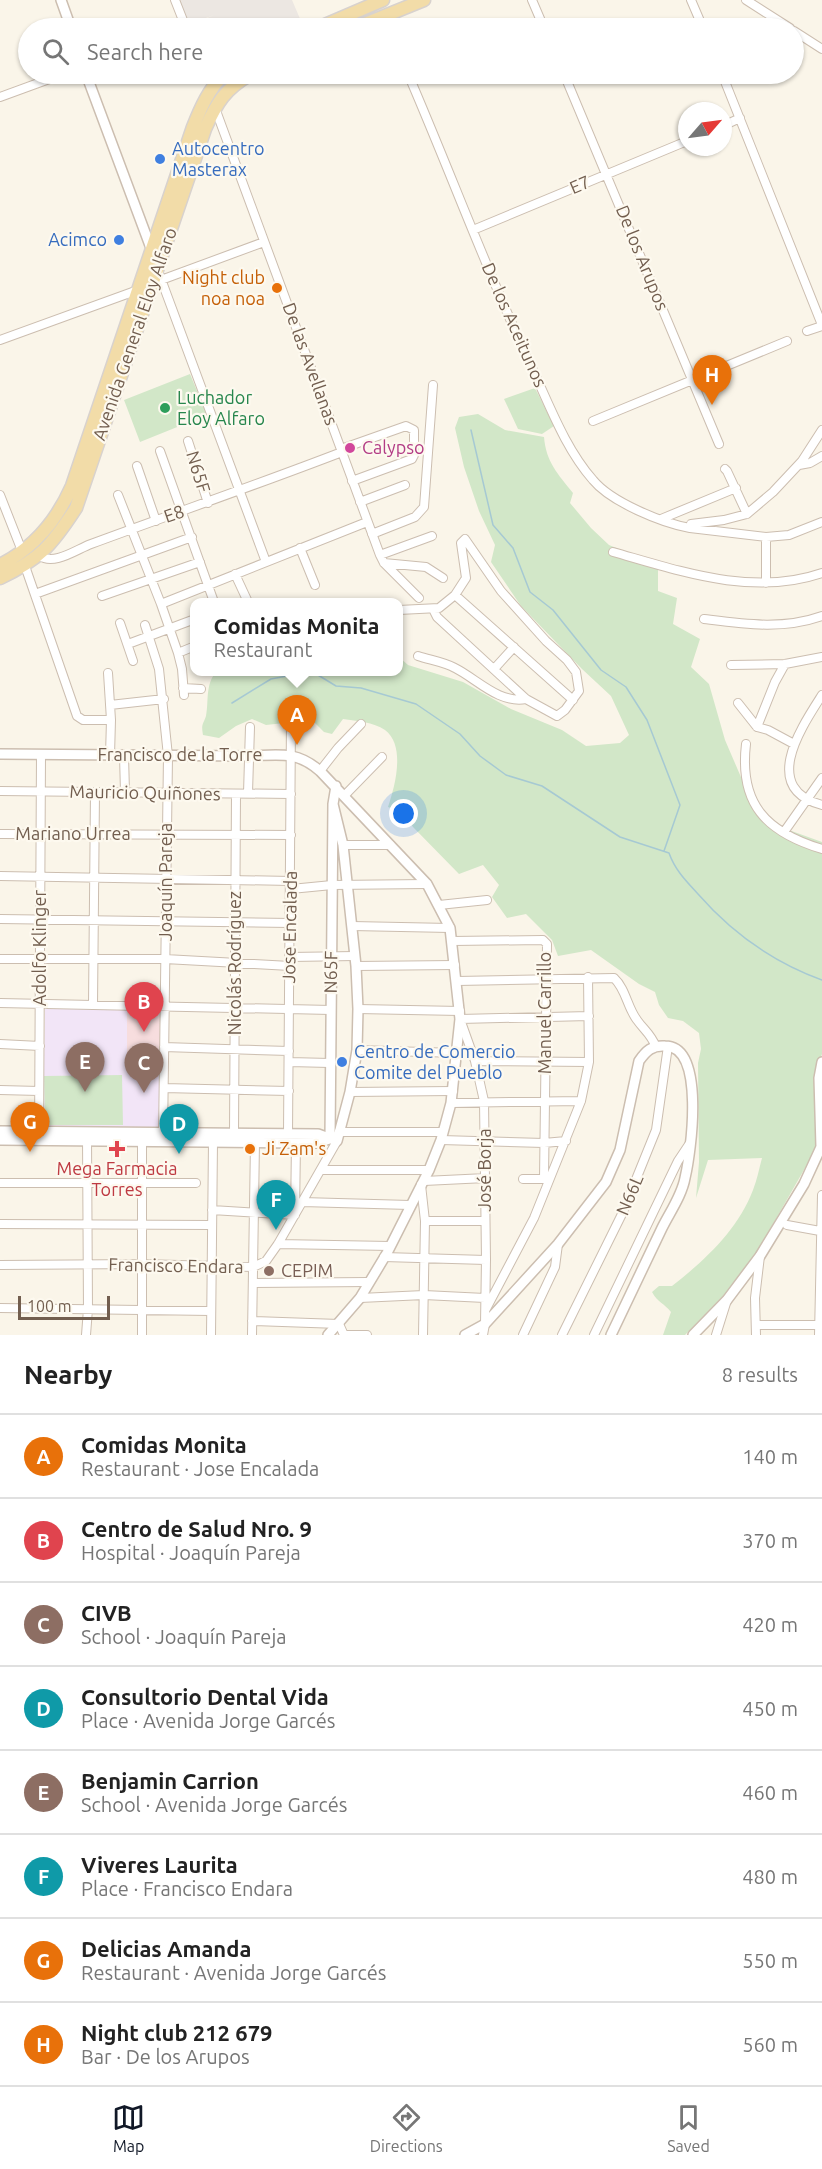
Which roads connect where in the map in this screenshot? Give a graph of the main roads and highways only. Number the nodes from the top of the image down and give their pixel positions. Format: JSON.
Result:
{"nodes":[{"id":1,"x":381,"y":0,"type":"edge"},
{"id":2,"x":424,"y":0,"type":"edge"},
{"id":3,"x":340,"y":18,"type":"edge"},
{"id":4,"x":378,"y":18,"type":"edge"},
{"id":5,"x":215,"y":84,"type":"edge"},
{"id":6,"x":236,"y":84,"type":"edge"},
{"id":7,"x":0,"y":565,"type":"edge"},
{"id":8,"x":0,"y":578,"type":"edge"}],
"edges":[{"from":1,"to":3,"type":"main road"},
{"from":2,"to":4,"type":"main road"},
{"from":5,"to":7,"type":"main road","name":"Avenida General Eloy Alfaro"},
{"from":6,"to":8,"type":"main road","name":"Avenida General Eloy Alfaro"}]}
